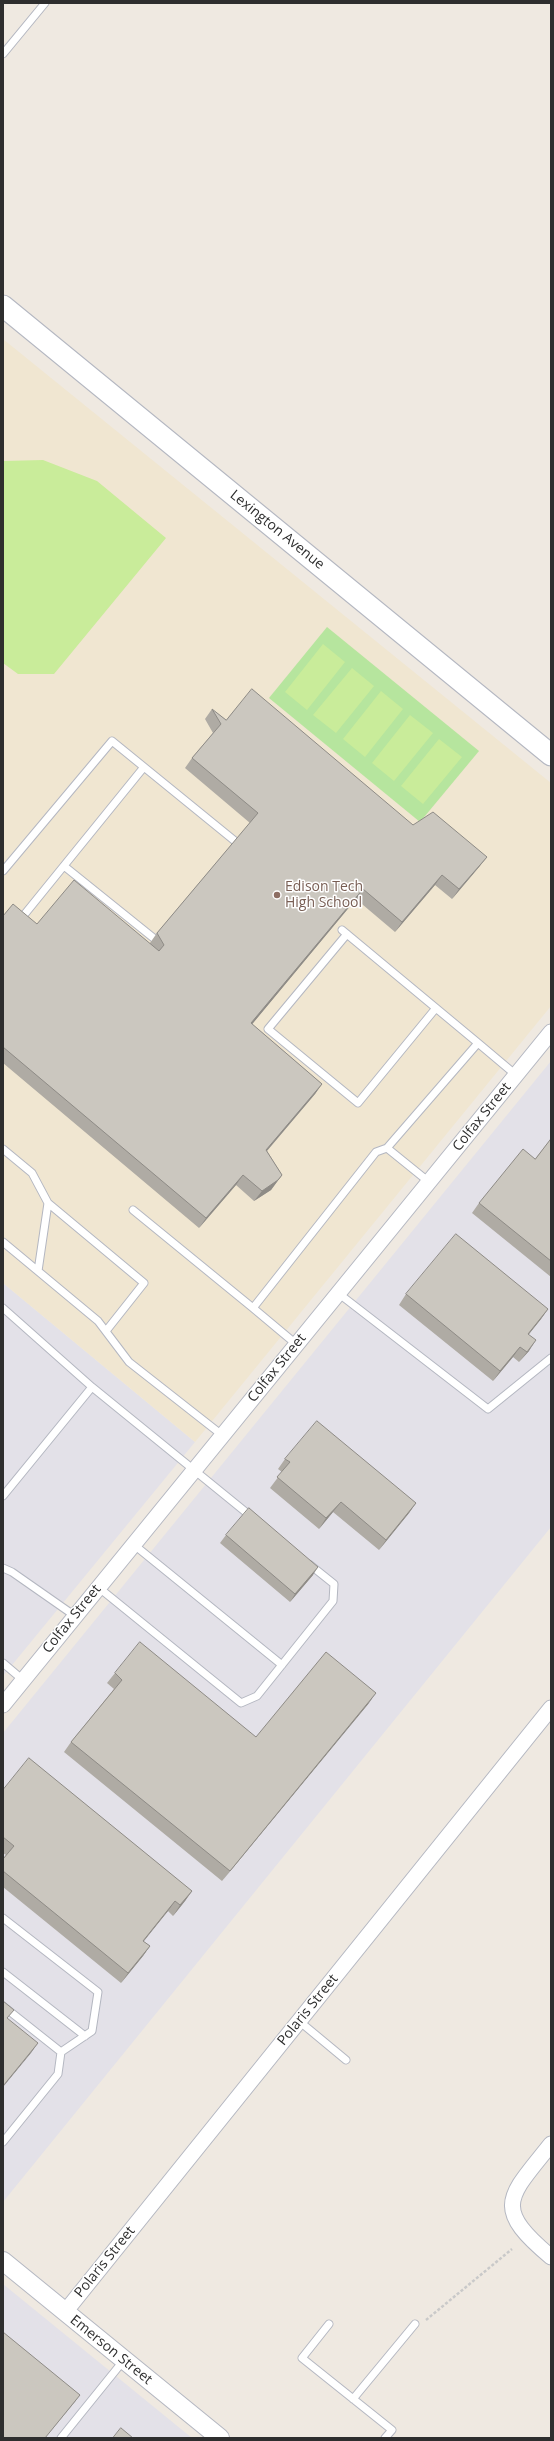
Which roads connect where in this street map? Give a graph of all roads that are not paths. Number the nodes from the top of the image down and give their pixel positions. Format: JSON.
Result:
{"nodes":[{"id":1,"x":45,"y":3,"type":"edge"},
{"id":2,"x":3,"y":54,"type":"edge"},
{"id":3,"x":3,"y":306,"type":"edge"},
{"id":4,"x":551,"y":754,"type":"edge"},
{"id":5,"x":144,"y":767,"type":"junction"},
{"id":6,"x":243,"y":848,"type":"edge"},
{"id":7,"x":64,"y":866,"type":"junction"},
{"id":8,"x":3,"y":871,"type":"edge"},
{"id":9,"x":24,"y":915,"type":"edge"},
{"id":10,"x":166,"y":929,"type":"edge"},
{"id":11,"x":436,"y":1008,"type":"junction"},
{"id":12,"x":551,"y":1033,"type":"edge"},
{"id":13,"x":478,"y":1043,"type":"junction"},
{"id":14,"x":516,"y":1075,"type":"junction"},
{"id":15,"x":386,"y":1148,"type":"junction"},
{"id":16,"x":3,"y":1149,"type":"edge"},
{"id":17,"x":429,"y":1182,"type":"junction"},
{"id":18,"x":48,"y":1203,"type":"junction"},
{"id":19,"x":133,"y":1210,"type":"dead end"},
{"id":20,"x":3,"y":1242,"type":"edge"},
{"id":21,"x":38,"y":1271,"type":"junction"},
{"id":22,"x":338,"y":1293,"type":"junction"},
{"id":23,"x":3,"y":1308,"type":"edge"},
{"id":24,"x":252,"y":1308,"type":"junction"},
{"id":25,"x":106,"y":1331,"type":"junction"},
{"id":26,"x":296,"y":1344,"type":"junction"},
{"id":27,"x":551,"y":1358,"type":"edge"},
{"id":28,"x":92,"y":1387,"type":"junction"},
{"id":29,"x":222,"y":1435,"type":"junction"},
{"id":30,"x":194,"y":1470,"type":"junction"},
{"id":31,"x":3,"y":1496,"type":"edge"},
{"id":32,"x":261,"y":1524,"type":"edge"},
{"id":33,"x":133,"y":1544,"type":"junction"},
{"id":34,"x":303,"y":1559,"type":"edge"},
{"id":35,"x":3,"y":1568,"type":"edge"},
{"id":36,"x":98,"y":1587,"type":"junction"},
{"id":37,"x":75,"y":1616,"type":"junction"},
{"id":38,"x":3,"y":1663,"type":"edge"},
{"id":39,"x":282,"y":1665,"type":"junction"},
{"id":40,"x":23,"y":1680,"type":"junction"},
{"id":41,"x":3,"y":1705,"type":"edge"},
{"id":42,"x":551,"y":1708,"type":"edge"},
{"id":43,"x":3,"y":1918,"type":"edge"},
{"id":44,"x":3,"y":1972,"type":"edge"},
{"id":45,"x":3,"y":2006,"type":"edge"},
{"id":46,"x":298,"y":2021,"type":"junction"},
{"id":47,"x":85,"y":2036,"type":"junction"},
{"id":48,"x":61,"y":2052,"type":"junction"},
{"id":49,"x":346,"y":2060,"type":"dead end"},
{"id":50,"x":3,"y":2142,"type":"edge"},
{"id":51,"x":551,"y":2144,"type":"edge"},
{"id":52,"x":551,"y":2257,"type":"edge"},
{"id":53,"x":5,"y":2266,"type":"edge"},
{"id":54,"x":65,"y":2312,"type":"junction"},
{"id":55,"x":329,"y":2324,"type":"dead end"},
{"id":56,"x":415,"y":2324,"type":"road end"},
{"id":57,"x":124,"y":2360,"type":"junction"},
{"id":58,"x":353,"y":2399,"type":"junction"},
{"id":59,"x":61,"y":2438,"type":"edge"},
{"id":60,"x":220,"y":2438,"type":"edge"},
{"id":61,"x":385,"y":2438,"type":"edge"}],
"edges":[{"from":1,"to":2,"type":"lane"},
{"from":3,"to":4,"type":"main road","name":"Lexington Avenue"},
{"from":5,"to":6,"type":"lane"},
{"from":5,"to":7,"type":"lane"},
{"from":5,"to":8,"type":"lane"},
{"from":7,"to":9,"type":"lane"},
{"from":7,"to":10,"type":"lane"},
{"from":11,"to":11,"type":"lane"},
{"from":11,"to":13,"type":"lane"},
{"from":12,"to":14,"type":"street","name":"Colfax Street"},
{"from":13,"to":14,"type":"lane"},
{"from":13,"to":15,"type":"lane"},
{"from":14,"to":17,"type":"street","name":"Colfax Street"},
{"from":15,"to":17,"type":"lane"},
{"from":15,"to":24,"type":"lane"},
{"from":16,"to":18,"type":"lane"},
{"from":17,"to":22,"type":"street","name":"Colfax Street"},
{"from":18,"to":21,"type":"lane"},
{"from":18,"to":25,"type":"lane"},
{"from":19,"to":24,"type":"lane"},
{"from":20,"to":21,"type":"lane"},
{"from":21,"to":25,"type":"lane"},
{"from":22,"to":26,"type":"street","name":"Colfax Street"},
{"from":22,"to":27,"type":"lane"},
{"from":23,"to":28,"type":"lane"},
{"from":24,"to":26,"type":"lane"},
{"from":25,"to":29,"type":"lane"},
{"from":26,"to":29,"type":"street","name":"Colfax Street"},
{"from":28,"to":30,"type":"lane"},
{"from":28,"to":31,"type":"lane"},
{"from":29,"to":30,"type":"street","name":"Colfax Street"},
{"from":30,"to":32,"type":"lane"},
{"from":30,"to":33,"type":"street","name":"Colfax Street"},
{"from":33,"to":36,"type":"street","name":"Colfax Street"},
{"from":33,"to":39,"type":"lane"},
{"from":34,"to":39,"type":"lane"},
{"from":35,"to":37,"type":"lane"},
{"from":36,"to":37,"type":"street","name":"Colfax Street"},
{"from":36,"to":39,"type":"lane"},
{"from":37,"to":40,"type":"street","name":"Colfax Street"},
{"from":38,"to":40,"type":"lane"},
{"from":40,"to":41,"type":"street","name":"Colfax Street"},
{"from":42,"to":46,"type":"street","name":"Polaris Street"},
{"from":43,"to":47,"type":"lane"},
{"from":44,"to":47,"type":"lane"},
{"from":45,"to":48,"type":"lane"},
{"from":46,"to":49,"type":"lane"},
{"from":46,"to":54,"type":"street","name":"Polaris Street"},
{"from":47,"to":48,"type":"lane"},
{"from":48,"to":50,"type":"lane"},
{"from":51,"to":52,"type":"street"},
{"from":53,"to":54,"type":"street","name":"Emerson Street"},
{"from":54,"to":57,"type":"street","name":"Emerson Street"},
{"from":55,"to":58,"type":"lane"},
{"from":56,"to":58,"type":"lane"},
{"from":57,"to":59,"type":"lane"},
{"from":57,"to":60,"type":"street","name":"Emerson Street"},
{"from":58,"to":61,"type":"lane"}]}
